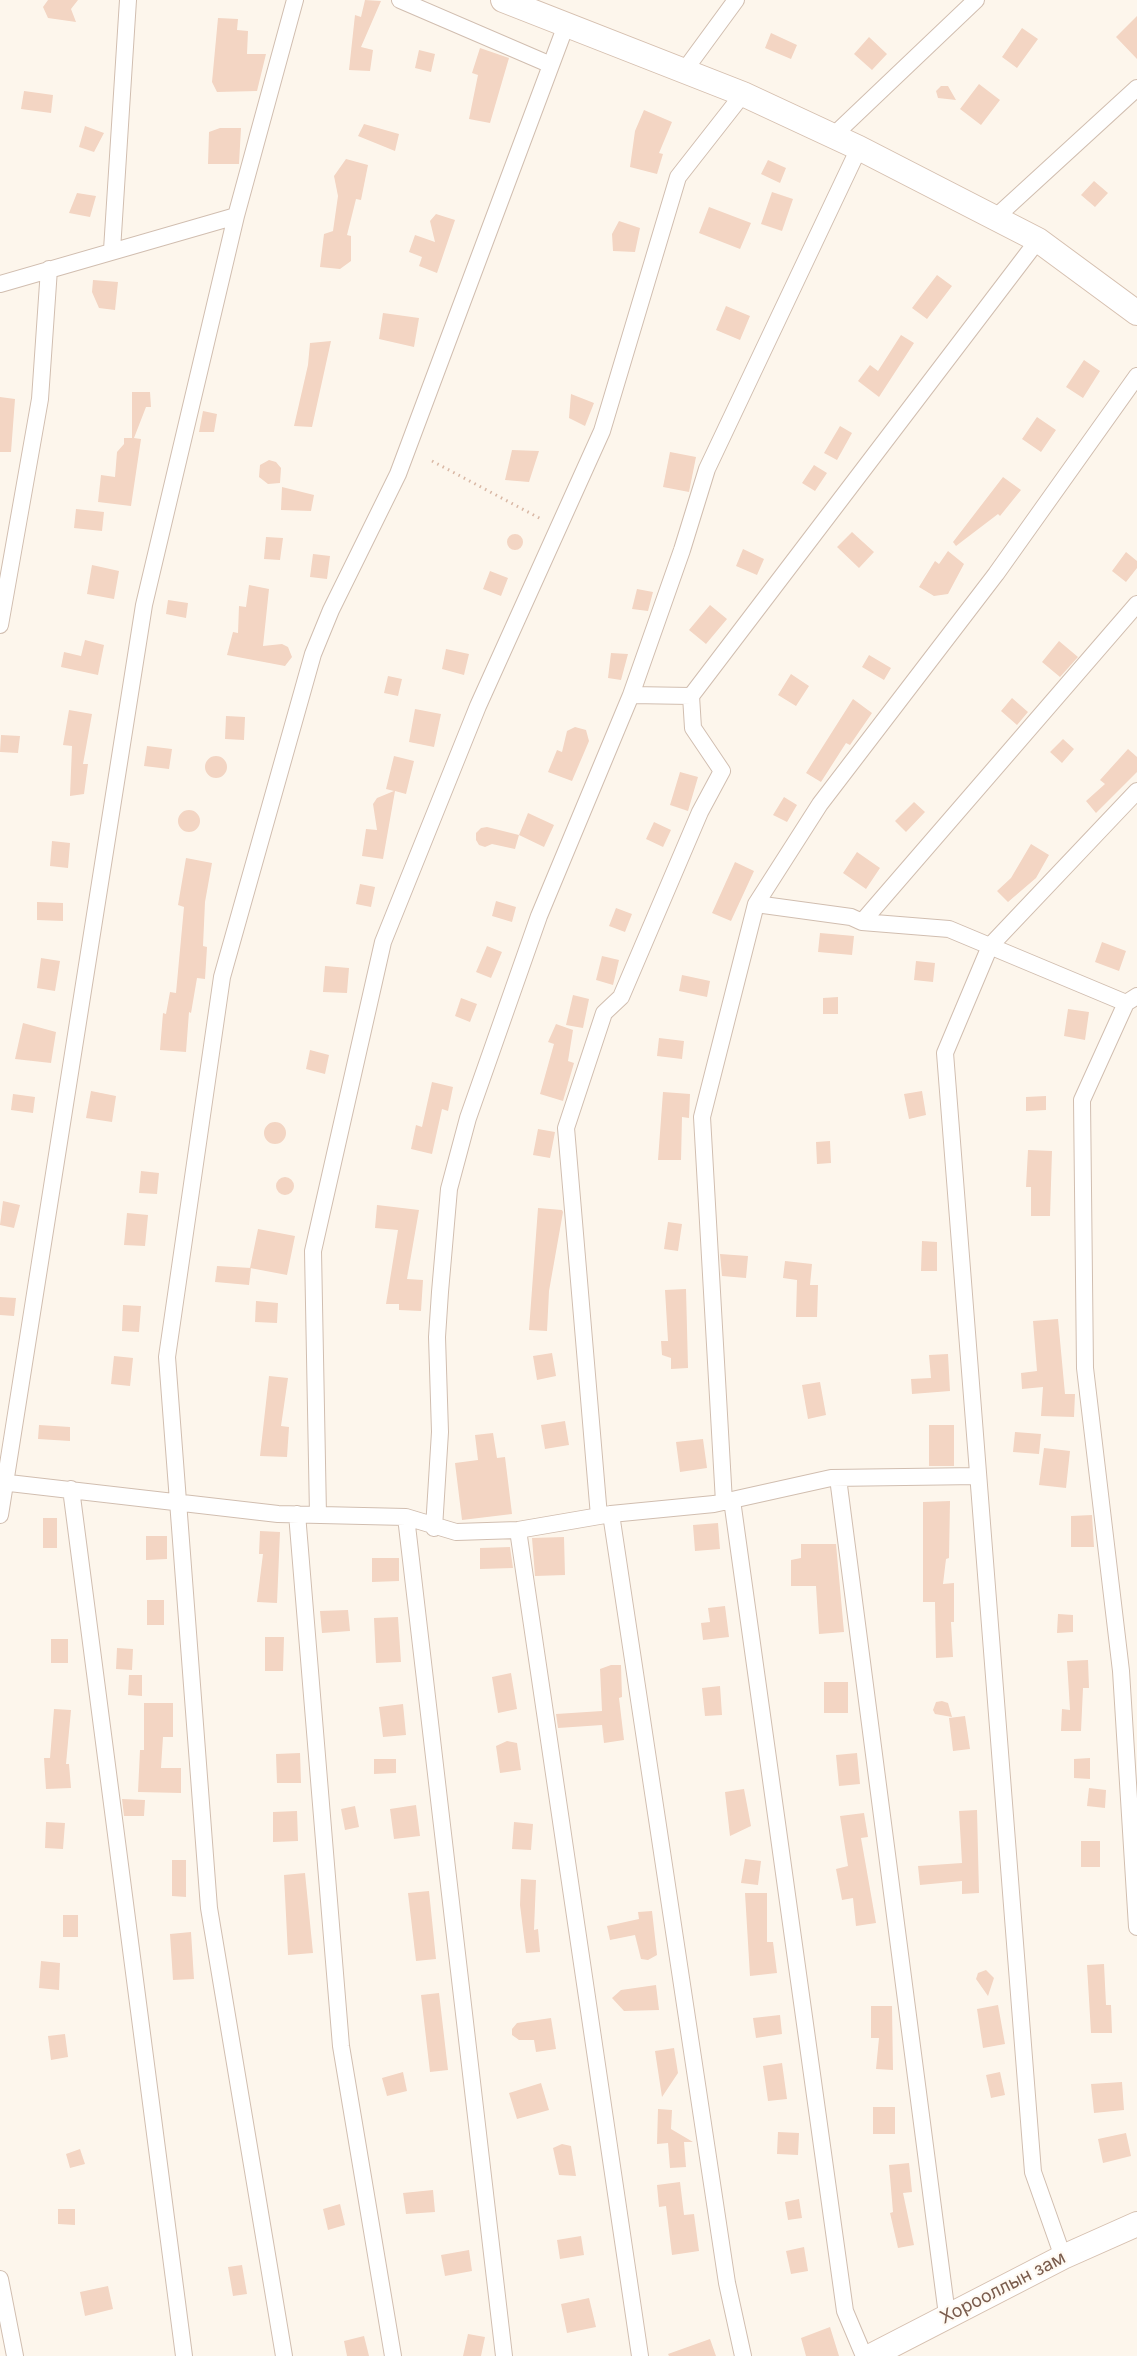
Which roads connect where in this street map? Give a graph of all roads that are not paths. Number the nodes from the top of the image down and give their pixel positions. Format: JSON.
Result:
{"nodes":[{"id":1,"x":128,"y":0,"type":"edge"},
{"id":2,"x":295,"y":0,"type":"edge"},
{"id":3,"x":400,"y":0,"type":"edge"},
{"id":4,"x":503,"y":0,"type":"edge"},
{"id":5,"x":735,"y":0,"type":"edge"},
{"id":6,"x":976,"y":0,"type":"edge"},
{"id":7,"x":541,"y":6,"type":"edge"},
{"id":8,"x":566,"y":26,"type":"junction"},
{"id":9,"x":551,"y":65,"type":"junction"},
{"id":10,"x":684,"y":71,"type":"junction"},
{"id":11,"x":1137,"y":88,"type":"edge"},
{"id":12,"x":743,"y":94,"type":"junction"},
{"id":13,"x":833,"y":136,"type":"junction"},
{"id":14,"x":859,"y":148,"type":"junction"},
{"id":15,"x":236,"y":216,"type":"junction"},
{"id":16,"x":995,"y":218,"type":"junction"},
{"id":17,"x":1038,"y":240,"type":"junction"},
{"id":18,"x":112,"y":250,"type":"junction"},
{"id":19,"x":49,"y":269,"type":"junction"},
{"id":20,"x":0,"y":284,"type":"edge"},
{"id":21,"x":1137,"y":313,"type":"edge"},
{"id":22,"x":1137,"y":376,"type":"edge"},
{"id":23,"x":1137,"y":604,"type":"edge"},
{"id":24,"x":0,"y":625,"type":"edge"},
{"id":25,"x":631,"y":695,"type":"junction"},
{"id":26,"x":691,"y":696,"type":"junction"},
{"id":27,"x":1137,"y":790,"type":"edge"},
{"id":28,"x":756,"y":904,"type":"junction"},
{"id":29,"x":861,"y":922,"type":"junction"},
{"id":30,"x":990,"y":946,"type":"junction"},
{"id":31,"x":1132,"y":1000,"type":"edge"},
{"id":32,"x":978,"y":1476,"type":"junction"},
{"id":33,"x":838,"y":1478,"type":"junction"},
{"id":34,"x":2,"y":1482,"type":"edge"},
{"id":35,"x":70,"y":1489,"type":"junction"},
{"id":36,"x":728,"y":1501,"type":"junction"},
{"id":37,"x":178,"y":1503,"type":"junction"},
{"id":38,"x":297,"y":1514,"type":"junction"},
{"id":39,"x":0,"y":1515,"type":"edge"},
{"id":40,"x":318,"y":1515,"type":"junction"},
{"id":41,"x":605,"y":1515,"type":"junction"},
{"id":42,"x":406,"y":1517,"type":"junction"},
{"id":43,"x":435,"y":1528,"type":"junction"},
{"id":44,"x":519,"y":1530,"type":"junction"},
{"id":45,"x":1137,"y":1927,"type":"edge"},
{"id":46,"x":1137,"y":2224,"type":"edge"},
{"id":47,"x":1063,"y":2257,"type":"junction"},
{"id":48,"x":0,"y":2279,"type":"edge"},
{"id":49,"x":946,"y":2315,"type":"junction"},
{"id":50,"x":15,"y":2356,"type":"edge"},
{"id":51,"x":184,"y":2356,"type":"edge"},
{"id":52,"x":284,"y":2356,"type":"edge"},
{"id":53,"x":393,"y":2356,"type":"edge"},
{"id":54,"x":504,"y":2356,"type":"edge"},
{"id":55,"x":640,"y":2356,"type":"edge"},
{"id":56,"x":743,"y":2356,"type":"edge"},
{"id":57,"x":864,"y":2356,"type":"edge"},
{"id":58,"x":871,"y":2356,"type":"edge"}],
"edges":[{"from":1,"to":18,"type":"street"},
{"from":2,"to":15,"type":"street"},
{"from":3,"to":9,"type":"street"},
{"from":4,"to":7,"type":"street"},
{"from":5,"to":10,"type":"street"},
{"from":6,"to":13,"type":"street"},
{"from":7,"to":8,"type":"street"},
{"from":8,"to":9,"type":"street"},
{"from":8,"to":10,"type":"street"},
{"from":9,"to":37,"type":"street"},
{"from":10,"to":12,"type":"street"},
{"from":11,"to":16,"type":"street"},
{"from":12,"to":13,"type":"street"},
{"from":12,"to":40,"type":"street"},
{"from":13,"to":14,"type":"street"},
{"from":14,"to":16,"type":"street"},
{"from":14,"to":25,"type":"street"},
{"from":15,"to":18,"type":"street"},
{"from":15,"to":34,"type":"street"},
{"from":16,"to":17,"type":"street"},
{"from":17,"to":21,"type":"street"},
{"from":17,"to":26,"type":"street"},
{"from":18,"to":19,"type":"street"},
{"from":19,"to":20,"type":"street"},
{"from":19,"to":24,"type":"street"},
{"from":22,"to":28,"type":"street"},
{"from":23,"to":29,"type":"street"},
{"from":25,"to":26,"type":"street"},
{"from":25,"to":43,"type":"street"},
{"from":26,"to":41,"type":"street"},
{"from":27,"to":30,"type":"street"},
{"from":28,"to":29,"type":"street"},
{"from":28,"to":36,"type":"street"},
{"from":29,"to":30,"type":"street"},
{"from":30,"to":31,"type":"street"},
{"from":30,"to":32,"type":"street"},
{"from":31,"to":45,"type":"street"},
{"from":32,"to":33,"type":"street"},
{"from":32,"to":47,"type":"street"},
{"from":33,"to":36,"type":"street"},
{"from":33,"to":49,"type":"street"},
{"from":34,"to":35,"type":"street"},
{"from":34,"to":39,"type":"street"},
{"from":35,"to":37,"type":"street"},
{"from":35,"to":51,"type":"street"},
{"from":36,"to":41,"type":"street"},
{"from":36,"to":57,"type":"street"},
{"from":37,"to":38,"type":"street"},
{"from":37,"to":52,"type":"street"},
{"from":38,"to":40,"type":"street"},
{"from":38,"to":53,"type":"street"},
{"from":40,"to":42,"type":"street"},
{"from":41,"to":44,"type":"street"},
{"from":41,"to":56,"type":"street"},
{"from":42,"to":43,"type":"street"},
{"from":42,"to":54,"type":"street"},
{"from":43,"to":44,"type":"street"},
{"from":44,"to":55,"type":"street"},
{"from":46,"to":47,"type":"street","name":"Хорооллын зам"},
{"from":47,"to":49,"type":"street","name":"Хорооллын зам"},
{"from":48,"to":50,"type":"street"},
{"from":49,"to":58,"type":"street","name":"Хорооллын зам"}]}
